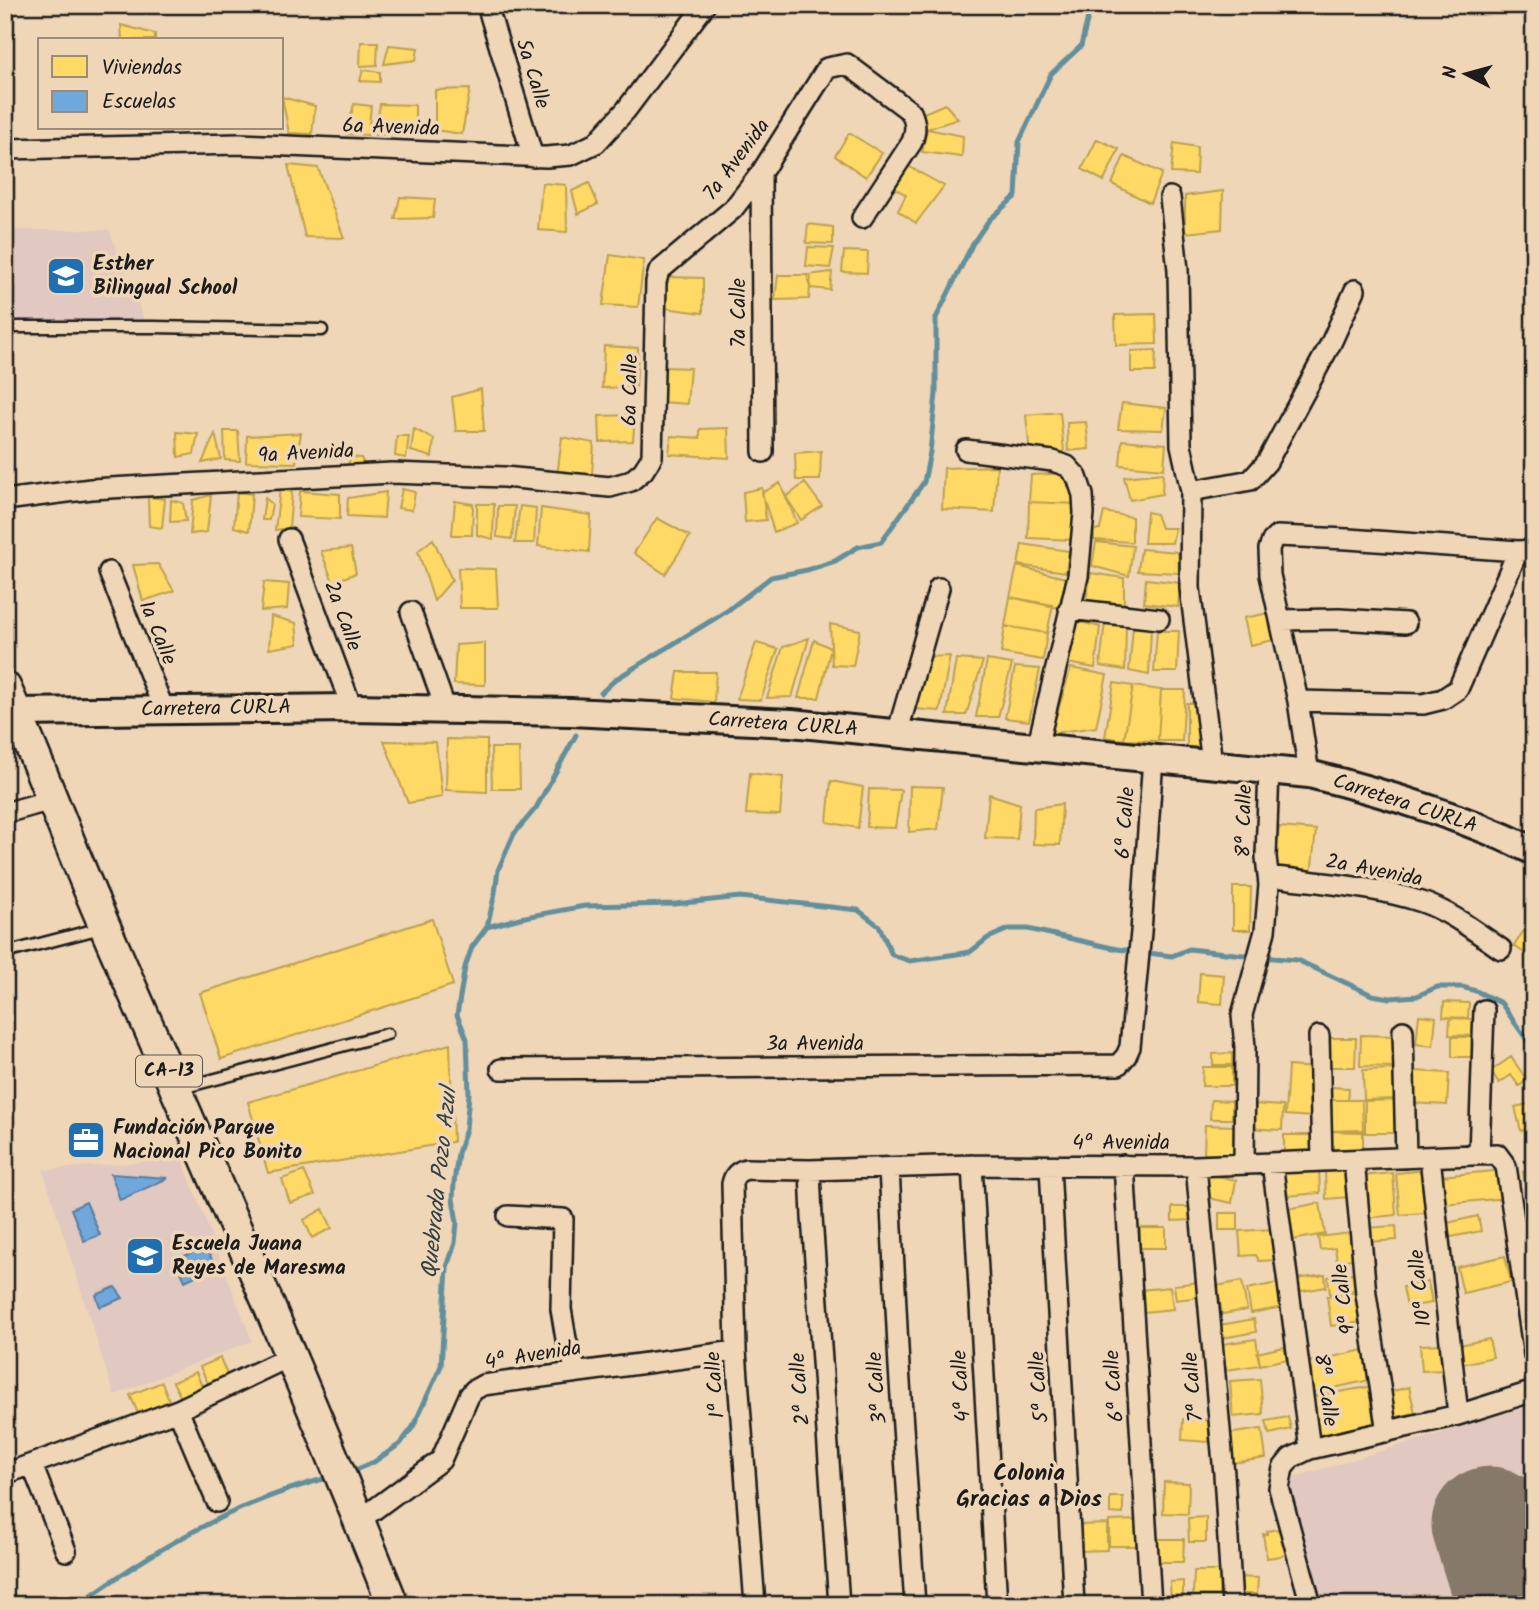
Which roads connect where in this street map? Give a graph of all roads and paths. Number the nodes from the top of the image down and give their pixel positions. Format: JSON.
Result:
{"nodes":[{"id":1,"x":487,"y":5,"type":"edge"},
{"id":2,"x":705,"y":5,"type":"edge"},
{"id":3,"x":5,"y":149,"type":"edge"},
{"id":4,"x":533,"y":157,"type":"junction"},
{"id":5,"x":761,"y":173,"type":"junction"},
{"id":6,"x":1170,"y":197,"type":"dead end"},
{"id":7,"x":862,"y":218,"type":"dead end"},
{"id":8,"x":659,"y":271,"type":"joint"},
{"id":9,"x":1354,"y":290,"type":"dead end"},
{"id":10,"x":5,"y":327,"type":"edge"},
{"id":11,"x":322,"y":330,"type":"dead end"},
{"id":12,"x":966,"y":450,"type":"dead end"},
{"id":13,"x":763,"y":452,"type":"dead end"},
{"id":14,"x":610,"y":487,"type":"joint"},
{"id":15,"x":1191,"y":491,"type":"junction"},
{"id":16,"x":5,"y":500,"type":"edge"},
{"id":17,"x":289,"y":539,"type":"dead end"},
{"id":18,"x":1526,"y":550,"type":"edge"},
{"id":19,"x":109,"y":572,"type":"dead end"},
{"id":20,"x":939,"y":588,"type":"dead end"},
{"id":21,"x":1069,"y":609,"type":"junction"},
{"id":22,"x":411,"y":612,"type":"dead end"},
{"id":23,"x":1160,"y":619,"type":"dead end"},
{"id":24,"x":1281,"y":620,"type":"junction"},
{"id":25,"x":1406,"y":623,"type":"dead end"},
{"id":26,"x":11,"y":700,"type":"edge"},
{"id":27,"x":1298,"y":701,"type":"junction"},
{"id":28,"x":352,"y":708,"type":"junction"},
{"id":29,"x":163,"y":710,"type":"junction"},
{"id":30,"x":446,"y":710,"type":"junction"},
{"id":31,"x":897,"y":734,"type":"junction"},
{"id":32,"x":1037,"y":748,"type":"junction"},
{"id":33,"x":1153,"y":758,"type":"junction"},
{"id":34,"x":1212,"y":763,"type":"junction"},
{"id":35,"x":1269,"y":769,"type":"junction"},
{"id":36,"x":1309,"y":774,"type":"junction"},
{"id":37,"x":51,"y":800,"type":"junction"},
{"id":38,"x":5,"y":813,"type":"edge"},
{"id":39,"x":1533,"y":849,"type":"edge"},
{"id":40,"x":1268,"y":876,"type":"junction"},
{"id":41,"x":105,"y":927,"type":"junction"},
{"id":42,"x":1501,"y":949,"type":"dead end"},
{"id":43,"x":5,"y":953,"type":"edge"},
{"id":44,"x":1484,"y":1010,"type":"dead end"},
{"id":45,"x":1403,"y":1031,"type":"dead end"},
{"id":46,"x":387,"y":1034,"type":"dead end"},
{"id":47,"x":1319,"y":1036,"type":"dead end"},
{"id":48,"x":1126,"y":1056,"type":"joint"},
{"id":49,"x":500,"y":1069,"type":"dead end"},
{"id":50,"x":177,"y":1089,"type":"junction"},
{"id":51,"x":1488,"y":1154,"type":"junction"},
{"id":52,"x":1430,"y":1157,"type":"junction"},
{"id":53,"x":1406,"y":1158,"type":"junction"},
{"id":54,"x":1354,"y":1160,"type":"junction"},
{"id":55,"x":1322,"y":1161,"type":"junction"},
{"id":56,"x":1272,"y":1163,"type":"junction"},
{"id":57,"x":1244,"y":1164,"type":"junction"},
{"id":58,"x":972,"y":1165,"type":"junction"},
{"id":59,"x":1124,"y":1165,"type":"junction"},
{"id":60,"x":1196,"y":1166,"type":"junction"},
{"id":61,"x":1050,"y":1167,"type":"junction"},
{"id":62,"x":889,"y":1168,"type":"junction"},
{"id":63,"x":746,"y":1169,"type":"joint"},
{"id":64,"x":810,"y":1170,"type":"junction"},
{"id":65,"x":508,"y":1216,"type":"dead end"},
{"id":66,"x":736,"y":1350,"type":"junction"},
{"id":67,"x":1534,"y":1355,"type":"edge"},
{"id":68,"x":291,"y":1356,"type":"junction"},
{"id":69,"x":576,"y":1371,"type":"junction"},
{"id":70,"x":1534,"y":1391,"type":"edge"},
{"id":71,"x":178,"y":1410,"type":"junction"},
{"id":72,"x":1458,"y":1415,"type":"junction"},
{"id":73,"x":1387,"y":1432,"type":"junction"},
{"id":74,"x":1310,"y":1449,"type":"junction"},
{"id":75,"x":32,"y":1465,"type":"junction"},
{"id":76,"x":5,"y":1474,"type":"edge"},
{"id":77,"x":217,"y":1502,"type":"dead end"},
{"id":78,"x":360,"y":1520,"type":"junction"},
{"id":79,"x":66,"y":1551,"type":"dead end"},
{"id":80,"x":393,"y":1605,"type":"edge"},
{"id":81,"x":755,"y":1605,"type":"edge"},
{"id":82,"x":839,"y":1605,"type":"edge"},
{"id":83,"x":915,"y":1605,"type":"edge"},
{"id":84,"x":998,"y":1605,"type":"edge"},
{"id":85,"x":1074,"y":1605,"type":"edge"},
{"id":86,"x":1151,"y":1605,"type":"edge"},
{"id":87,"x":1232,"y":1605,"type":"edge"},
{"id":88,"x":1311,"y":1605,"type":"edge"}],
"edges":[{"from":1,"to":4,"type":"street","name":"5a Calle"},
{"from":2,"to":4,"type":"street","name":"6a Avenida"},
{"from":3,"to":4,"type":"street","name":"6a Avenida"},
{"from":5,"to":7,"type":"street","name":"7a Avenida"},
{"from":5,"to":8,"type":"street","name":"7a Avenida"},
{"from":5,"to":13,"type":"street","name":"7a Calle"},
{"from":6,"to":15,"type":"street"},
{"from":8,"to":14,"type":"street","name":"6a Calle"},
{"from":9,"to":15,"type":"street"},
{"from":10,"to":11,"type":"lane"},
{"from":12,"to":21,"type":"street"},
{"from":14,"to":16,"type":"street","name":"9a Avenida"},
{"from":15,"to":34,"type":"street"},
{"from":17,"to":28,"type":"street","name":"2a Calle"},
{"from":18,"to":24,"type":"street"},
{"from":18,"to":27,"type":"street"},
{"from":19,"to":29,"type":"street","name":"1a Calle"},
{"from":20,"to":31,"type":"street"},
{"from":21,"to":23,"type":"street"},
{"from":21,"to":32,"type":"street"},
{"from":22,"to":30,"type":"street"},
{"from":24,"to":25,"type":"street"},
{"from":24,"to":27,"type":"street"},
{"from":26,"to":29,"type":"main road","name":"Carretera CURLA"},
{"from":26,"to":37,"type":"main road","number":"CA-13"},
{"from":27,"to":36,"type":"street"},
{"from":28,"to":29,"type":"main road","name":"Carretera CURLA"},
{"from":28,"to":30,"type":"main road","name":"Carretera CURLA"},
{"from":30,"to":31,"type":"main road","name":"Carretera CURLA"},
{"from":31,"to":32,"type":"main road","name":"Carretera CURLA"},
{"from":32,"to":33,"type":"main road","name":"Carretera CURLA"},
{"from":33,"to":34,"type":"main road","name":"Carretera CURLA"},
{"from":33,"to":48,"type":"street","name":"6ª Calle"},
{"from":34,"to":35,"type":"main road","name":"Carretera CURLA"},
{"from":35,"to":36,"type":"main road","name":"Carretera CURLA"},
{"from":35,"to":40,"type":"street","name":"8ª Calle"},
{"from":36,"to":39,"type":"main road","name":"Carretera CURLA"},
{"from":37,"to":38,"type":"street"},
{"from":37,"to":41,"type":"main road","number":"CA-13"},
{"from":40,"to":42,"type":"street","name":"2a Avenida"},
{"from":40,"to":57,"type":"street","name":"8ª Calle"},
{"from":41,"to":43,"type":"lane"},
{"from":41,"to":50,"type":"main road","number":"CA-13"},
{"from":44,"to":51,"type":"street"},
{"from":45,"to":53,"type":"street"},
{"from":46,"to":50,"type":"lane"},
{"from":47,"to":55,"type":"street"},
{"from":48,"to":49,"type":"street","name":"3a Avenida"},
{"from":50,"to":68,"type":"main road","number":"CA-13"},
{"from":51,"to":52,"type":"street","name":"4ª Avenida"},
{"from":51,"to":67,"type":"street"},
{"from":52,"to":53,"type":"street","name":"4ª Avenida"},
{"from":52,"to":72,"type":"street","name":"10ª Calle"},
{"from":53,"to":54,"type":"street","name":"4ª Avenida"},
{"from":54,"to":55,"type":"street","name":"4ª Avenida"},
{"from":54,"to":73,"type":"street","name":"9ª Calle"},
{"from":55,"to":56,"type":"street","name":"4ª Avenida"},
{"from":56,"to":57,"type":"street","name":"4ª Avenida"},
{"from":56,"to":74,"type":"street","name":"8ª Calle"},
{"from":57,"to":60,"type":"street","name":"4ª Avenida"},
{"from":58,"to":61,"type":"street","name":"4ª Avenida"},
{"from":58,"to":62,"type":"street","name":"4ª Avenida"},
{"from":58,"to":84,"type":"street","name":"4ª Calle"},
{"from":59,"to":60,"type":"street","name":"4ª Avenida"},
{"from":59,"to":61,"type":"street","name":"4ª Avenida"},
{"from":59,"to":86,"type":"street","name":"6ª Calle"},
{"from":60,"to":87,"type":"street","name":"7ª Calle"},
{"from":61,"to":85,"type":"street","name":"5ª Calle"},
{"from":62,"to":64,"type":"street","name":"4ª Avenida"},
{"from":62,"to":83,"type":"street","name":"3ª Calle"},
{"from":63,"to":64,"type":"street","name":"4ª Avenida"},
{"from":63,"to":66,"type":"street","name":"1ª Calle"},
{"from":64,"to":82,"type":"street","name":"2ª Calle"},
{"from":65,"to":69,"type":"street"},
{"from":66,"to":69,"type":"street","name":"4ª Avenida"},
{"from":66,"to":81,"type":"street","name":"1ª Calle"},
{"from":68,"to":71,"type":"street"},
{"from":68,"to":78,"type":"main road","number":"CA-13"},
{"from":69,"to":78,"type":"street","name":"4ª Avenida"},
{"from":70,"to":72,"type":"street"},
{"from":71,"to":75,"type":"street"},
{"from":71,"to":77,"type":"street"},
{"from":72,"to":73,"type":"street"},
{"from":73,"to":74,"type":"street"},
{"from":74,"to":88,"type":"street","name":"8ª Calle"},
{"from":75,"to":76,"type":"street"},
{"from":75,"to":79,"type":"street"},
{"from":78,"to":80,"type":"main road","number":"CA-13"}]}
